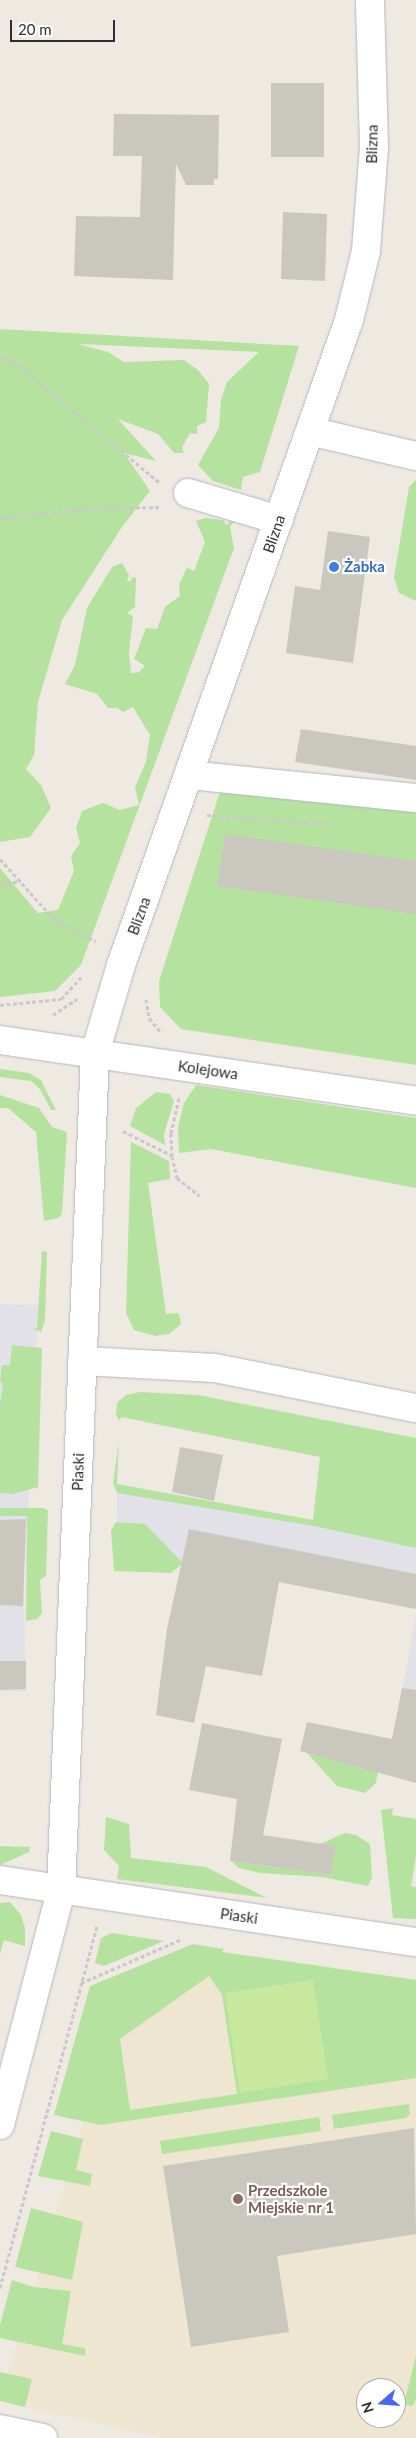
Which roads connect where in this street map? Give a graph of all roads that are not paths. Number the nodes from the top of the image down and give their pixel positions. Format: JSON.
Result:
{"nodes":[{"id":1,"x":370,"y":0,"type":"edge"},
{"id":2,"x":310,"y":431,"type":"junction"},
{"id":3,"x":416,"y":456,"type":"edge"},
{"id":4,"x":188,"y":493,"type":"road end"},
{"id":5,"x":279,"y":520,"type":"junction"},
{"id":6,"x":189,"y":775,"type":"junction"},
{"id":7,"x":416,"y":798,"type":"edge"},
{"id":8,"x":0,"y":1040,"type":"edge"},
{"id":9,"x":95,"y":1054,"type":"junction"},
{"id":10,"x":416,"y":1101,"type":"edge"},
{"id":11,"x":82,"y":1361,"type":"junction"},
{"id":12,"x":416,"y":1408,"type":"edge"},
{"id":13,"x":0,"y":1880,"type":"edge"},
{"id":14,"x":61,"y":1890,"type":"junction"},
{"id":15,"x":416,"y":1942,"type":"edge"},
{"id":16,"x":0,"y":2124,"type":"edge"},
{"id":17,"x":0,"y":2429,"type":"edge"},
{"id":18,"x":43,"y":2438,"type":"edge"}],
"edges":[{"from":1,"to":2,"type":"street","name":"Blizna"},
{"from":2,"to":3,"type":"street"},
{"from":2,"to":5,"type":"street","name":"Blizna"},
{"from":4,"to":5,"type":"street"},
{"from":5,"to":6,"type":"street","name":"Blizna"},
{"from":6,"to":7,"type":"street"},
{"from":6,"to":9,"type":"street","name":"Blizna"},
{"from":8,"to":9,"type":"street","name":"Kolejowa"},
{"from":9,"to":10,"type":"street","name":"Kolejowa"},
{"from":9,"to":11,"type":"street","name":"Piaski"},
{"from":11,"to":12,"type":"street"},
{"from":11,"to":14,"type":"street","name":"Piaski"},
{"from":13,"to":14,"type":"street"},
{"from":14,"to":15,"type":"street","name":"Piaski"},
{"from":14,"to":16,"type":"street","name":"Piaski"},
{"from":17,"to":18,"type":"street"}]}
